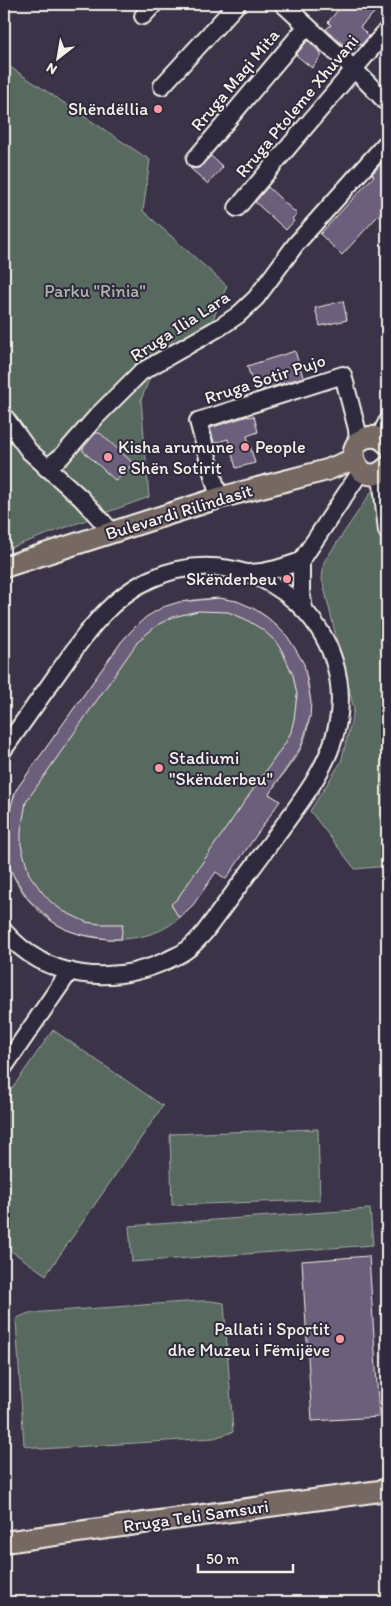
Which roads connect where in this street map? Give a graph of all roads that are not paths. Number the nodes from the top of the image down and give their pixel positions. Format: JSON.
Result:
{"nodes":[{"id":1,"x":237,"y":4,"type":"edge"},
{"id":2,"x":283,"y":4,"type":"edge"},
{"id":3,"x":307,"y":26,"type":"junction"},
{"id":4,"x":387,"y":30,"type":"edge"},
{"id":5,"x":354,"y":69,"type":"junction"},
{"id":6,"x":162,"y":86,"type":"dead end"},
{"id":7,"x":387,"y":103,"type":"edge"},
{"id":8,"x":387,"y":142,"type":"edge"},
{"id":9,"x":195,"y":160,"type":"dead end"},
{"id":10,"x":237,"y":208,"type":"dead end"},
{"id":11,"x":4,"y":416,"type":"edge"},
{"id":12,"x":385,"y":435,"type":"edge"},
{"id":13,"x":367,"y":463,"type":"edge"},
{"id":14,"x":46,"y":468,"type":"junction"},
{"id":15,"x":219,"y":498,"type":"junction"},
{"id":16,"x":387,"y":531,"type":"edge"},
{"id":17,"x":112,"y":532,"type":"junction"},
{"id":18,"x":301,"y":561,"type":"junction"},
{"id":19,"x":4,"y":567,"type":"edge"},
{"id":20,"x":247,"y":573,"type":"junction"},
{"id":21,"x":304,"y":609,"type":"junction"},
{"id":22,"x":4,"y":749,"type":"edge"},
{"id":23,"x":4,"y":931,"type":"edge"},
{"id":24,"x":70,"y":971,"type":"junction"},
{"id":25,"x":4,"y":1066,"type":"edge"},
{"id":26,"x":387,"y":1490,"type":"edge"},
{"id":27,"x":4,"y":1542,"type":"edge"}],
"edges":[{"from":1,"to":6,"type":"street"},
{"from":2,"to":3,"type":"street"},
{"from":3,"to":5,"type":"street"},
{"from":3,"to":9,"type":"street","name":"Rruga Maqi Mita"},
{"from":4,"to":5,"type":"street","name":"Rruga Ptoleme Xhuvani"},
{"from":5,"to":7,"type":"street"},
{"from":5,"to":10,"type":"street","name":"Rruga Ptoleme Xhuvani"},
{"from":8,"to":14,"type":"street","name":"Rruga Ilia Lara"},
{"from":11,"to":14,"type":"street"},
{"from":12,"to":13,"type":"main road","name":"Bulevardi Rilindasit"},
{"from":13,"to":15,"type":"main road","name":"Bulevardi Rilindasit"},
{"from":13,"to":15,"type":"street","name":"Rruga Sotir Pujo"},
{"from":13,"to":16,"type":"street"},
{"from":13,"to":18,"type":"street"},
{"from":14,"to":17,"type":"street"},
{"from":15,"to":17,"type":"main road","name":"Bulevardi Rilindasit"},
{"from":17,"to":19,"type":"main road","name":"Bulevardi Rilindasit"},
{"from":18,"to":20,"type":"street"},
{"from":18,"to":21,"type":"street"},
{"from":20,"to":21,"type":"street"},
{"from":20,"to":22,"type":"street"},
{"from":21,"to":24,"type":"street"},
{"from":23,"to":24,"type":"street"},
{"from":24,"to":25,"type":"street"},
{"from":26,"to":27,"type":"main road","name":"Rruga Teli Samsuri"}]}
